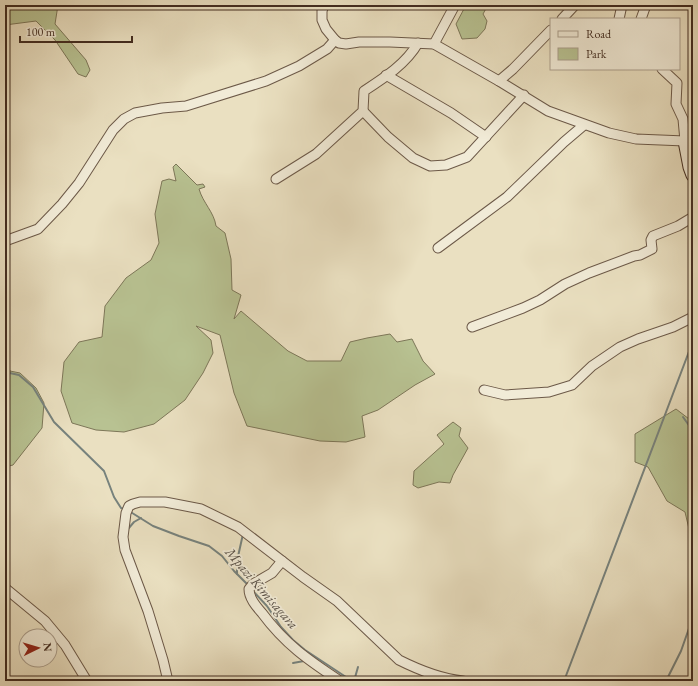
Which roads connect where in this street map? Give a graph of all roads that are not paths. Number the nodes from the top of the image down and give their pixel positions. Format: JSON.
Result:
{"nodes":[{"id":1,"x":324,"y":5,"type":"edge"},
{"id":2,"x":455,"y":5,"type":"edge"},
{"id":3,"x":575,"y":5,"type":"edge"},
{"id":4,"x":622,"y":5,"type":"edge"},
{"id":5,"x":646,"y":5,"type":"edge"},
{"id":6,"x":563,"y":18,"type":"edge"},
{"id":7,"x":619,"y":18,"type":"edge"},
{"id":8,"x":641,"y":18,"type":"edge"},
{"id":9,"x":550,"y":31,"type":"edge"},
{"id":10,"x":335,"y":40,"type":"junction"},
{"id":11,"x":418,"y":43,"type":"junction"},
{"id":12,"x":434,"y":44,"type":"junction"},
{"id":13,"x":663,"y":70,"type":"edge"},
{"id":14,"x":386,"y":75,"type":"junction"},
{"id":15,"x":499,"y":81,"type":"junction"},
{"id":16,"x":524,"y":96,"type":"junction"},
{"id":17,"x":363,"y":111,"type":"junction"},
{"id":18,"x":584,"y":125,"type":"junction"},
{"id":19,"x":486,"y":137,"type":"junction"},
{"id":20,"x":685,"y":141,"type":"junction"},
{"id":21,"x":693,"y":175,"type":"edge"},
{"id":22,"x":276,"y":179,"type":"dead end"},
{"id":23,"x":693,"y":217,"type":"edge"},
{"id":24,"x":5,"y":242,"type":"edge"},
{"id":25,"x":438,"y":248,"type":"dead end"},
{"id":26,"x":693,"y":317,"type":"edge"},
{"id":27,"x":472,"y":327,"type":"dead end"},
{"id":28,"x":484,"y":390,"type":"dead end"},
{"id":29,"x":282,"y":561,"type":"junction"},
{"id":30,"x":5,"y":588,"type":"edge"},
{"id":31,"x":87,"y":681,"type":"edge"},
{"id":32,"x":168,"y":681,"type":"edge"},
{"id":33,"x":340,"y":681,"type":"edge"},
{"id":34,"x":463,"y":681,"type":"edge"}],
"edges":[{"from":1,"to":10,"type":"street"},
{"from":2,"to":12,"type":"street"},
{"from":3,"to":6,"type":"street"},
{"from":4,"to":7,"type":"street"},
{"from":5,"to":8,"type":"street"},
{"from":9,"to":15,"type":"street"},
{"from":10,"to":11,"type":"street"},
{"from":10,"to":24,"type":"street"},
{"from":11,"to":12,"type":"street"},
{"from":11,"to":14,"type":"street"},
{"from":12,"to":15,"type":"street"},
{"from":13,"to":20,"type":"street"},
{"from":14,"to":17,"type":"street"},
{"from":14,"to":19,"type":"street"},
{"from":15,"to":16,"type":"street"},
{"from":16,"to":18,"type":"street"},
{"from":16,"to":19,"type":"street"},
{"from":17,"to":19,"type":"street"},
{"from":17,"to":22,"type":"street"},
{"from":18,"to":20,"type":"street"},
{"from":18,"to":25,"type":"street"},
{"from":20,"to":21,"type":"street"},
{"from":23,"to":27,"type":"street"},
{"from":26,"to":28,"type":"street"},
{"from":29,"to":32,"type":"street"},
{"from":29,"to":33,"type":"street"},
{"from":29,"to":34,"type":"street"},
{"from":30,"to":31,"type":"street"}]}
